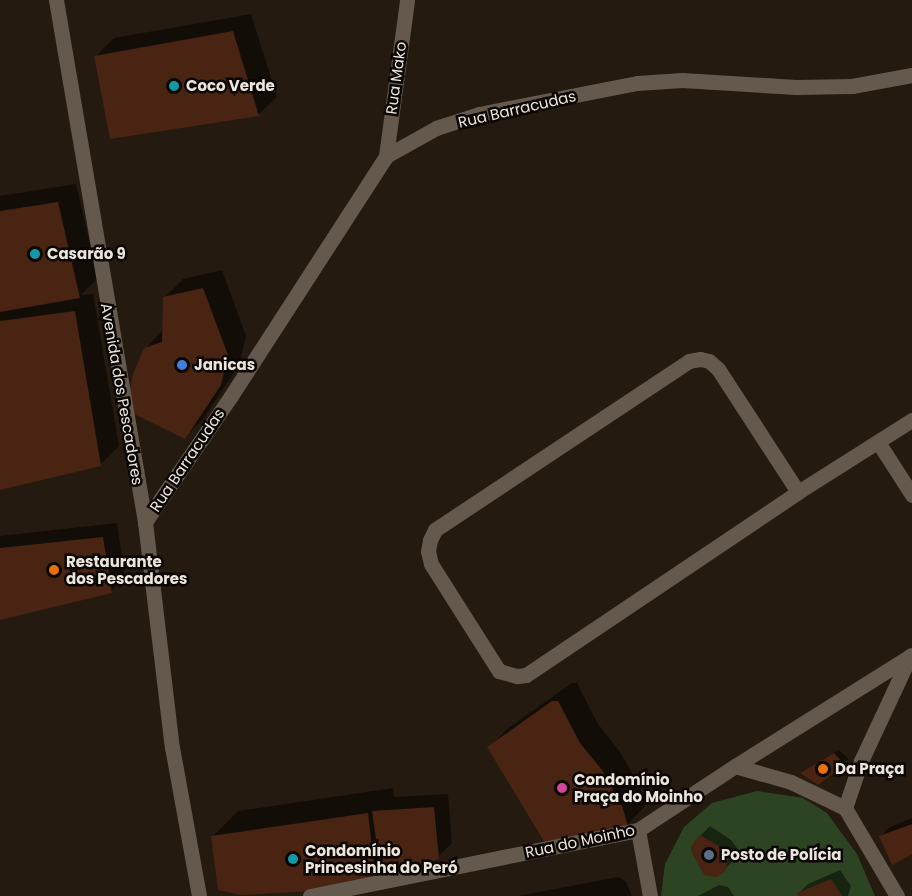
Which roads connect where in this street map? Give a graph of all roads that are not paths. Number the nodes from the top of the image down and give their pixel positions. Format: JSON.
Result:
{"nodes":[{"id":1,"x":56,"y":0,"type":"edge"},
{"id":2,"x":406,"y":0,"type":"edge"},
{"id":3,"x":912,"y":75,"type":"edge"},
{"id":4,"x":386,"y":156,"type":"junction"},
{"id":5,"x":912,"y":420,"type":"edge"},
{"id":6,"x":878,"y":442,"type":"junction"},
{"id":7,"x":798,"y":492,"type":"junction"},
{"id":8,"x":912,"y":495,"type":"edge"},
{"id":9,"x":145,"y":522,"type":"junction"},
{"id":10,"x":911,"y":655,"type":"edge"},
{"id":11,"x":735,"y":765,"type":"junction"},
{"id":12,"x":845,"y":808,"type":"junction"},
{"id":13,"x":638,"y":830,"type":"junction"},
{"id":14,"x":199,"y":896,"type":"edge"},
{"id":15,"x":310,"y":896,"type":"edge"},
{"id":16,"x":650,"y":896,"type":"edge"},
{"id":17,"x":897,"y":896,"type":"edge"}],
"edges":[{"from":1,"to":9,"type":"street","name":"Avenida dos Pescadores"},
{"from":2,"to":4,"type":"street","name":"Rua Mako"},
{"from":3,"to":4,"type":"street","name":"Rua Barracudas"},
{"from":4,"to":9,"type":"street","name":"Rua Barracudas"},
{"from":5,"to":6,"type":"street"},
{"from":6,"to":7,"type":"street"},
{"from":6,"to":8,"type":"street"},
{"from":7,"to":7,"type":"street"},
{"from":9,"to":14,"type":"street","name":"Avenida dos Pescadores"},
{"from":10,"to":11,"type":"street","name":"Rua do Moinho"},
{"from":10,"to":12,"type":"street"},
{"from":11,"to":12,"type":"street"},
{"from":11,"to":13,"type":"street","name":"Rua do Moinho"},
{"from":12,"to":17,"type":"street"},
{"from":13,"to":15,"type":"street","name":"Rua do Moinho"},
{"from":13,"to":16,"type":"street"}]}
